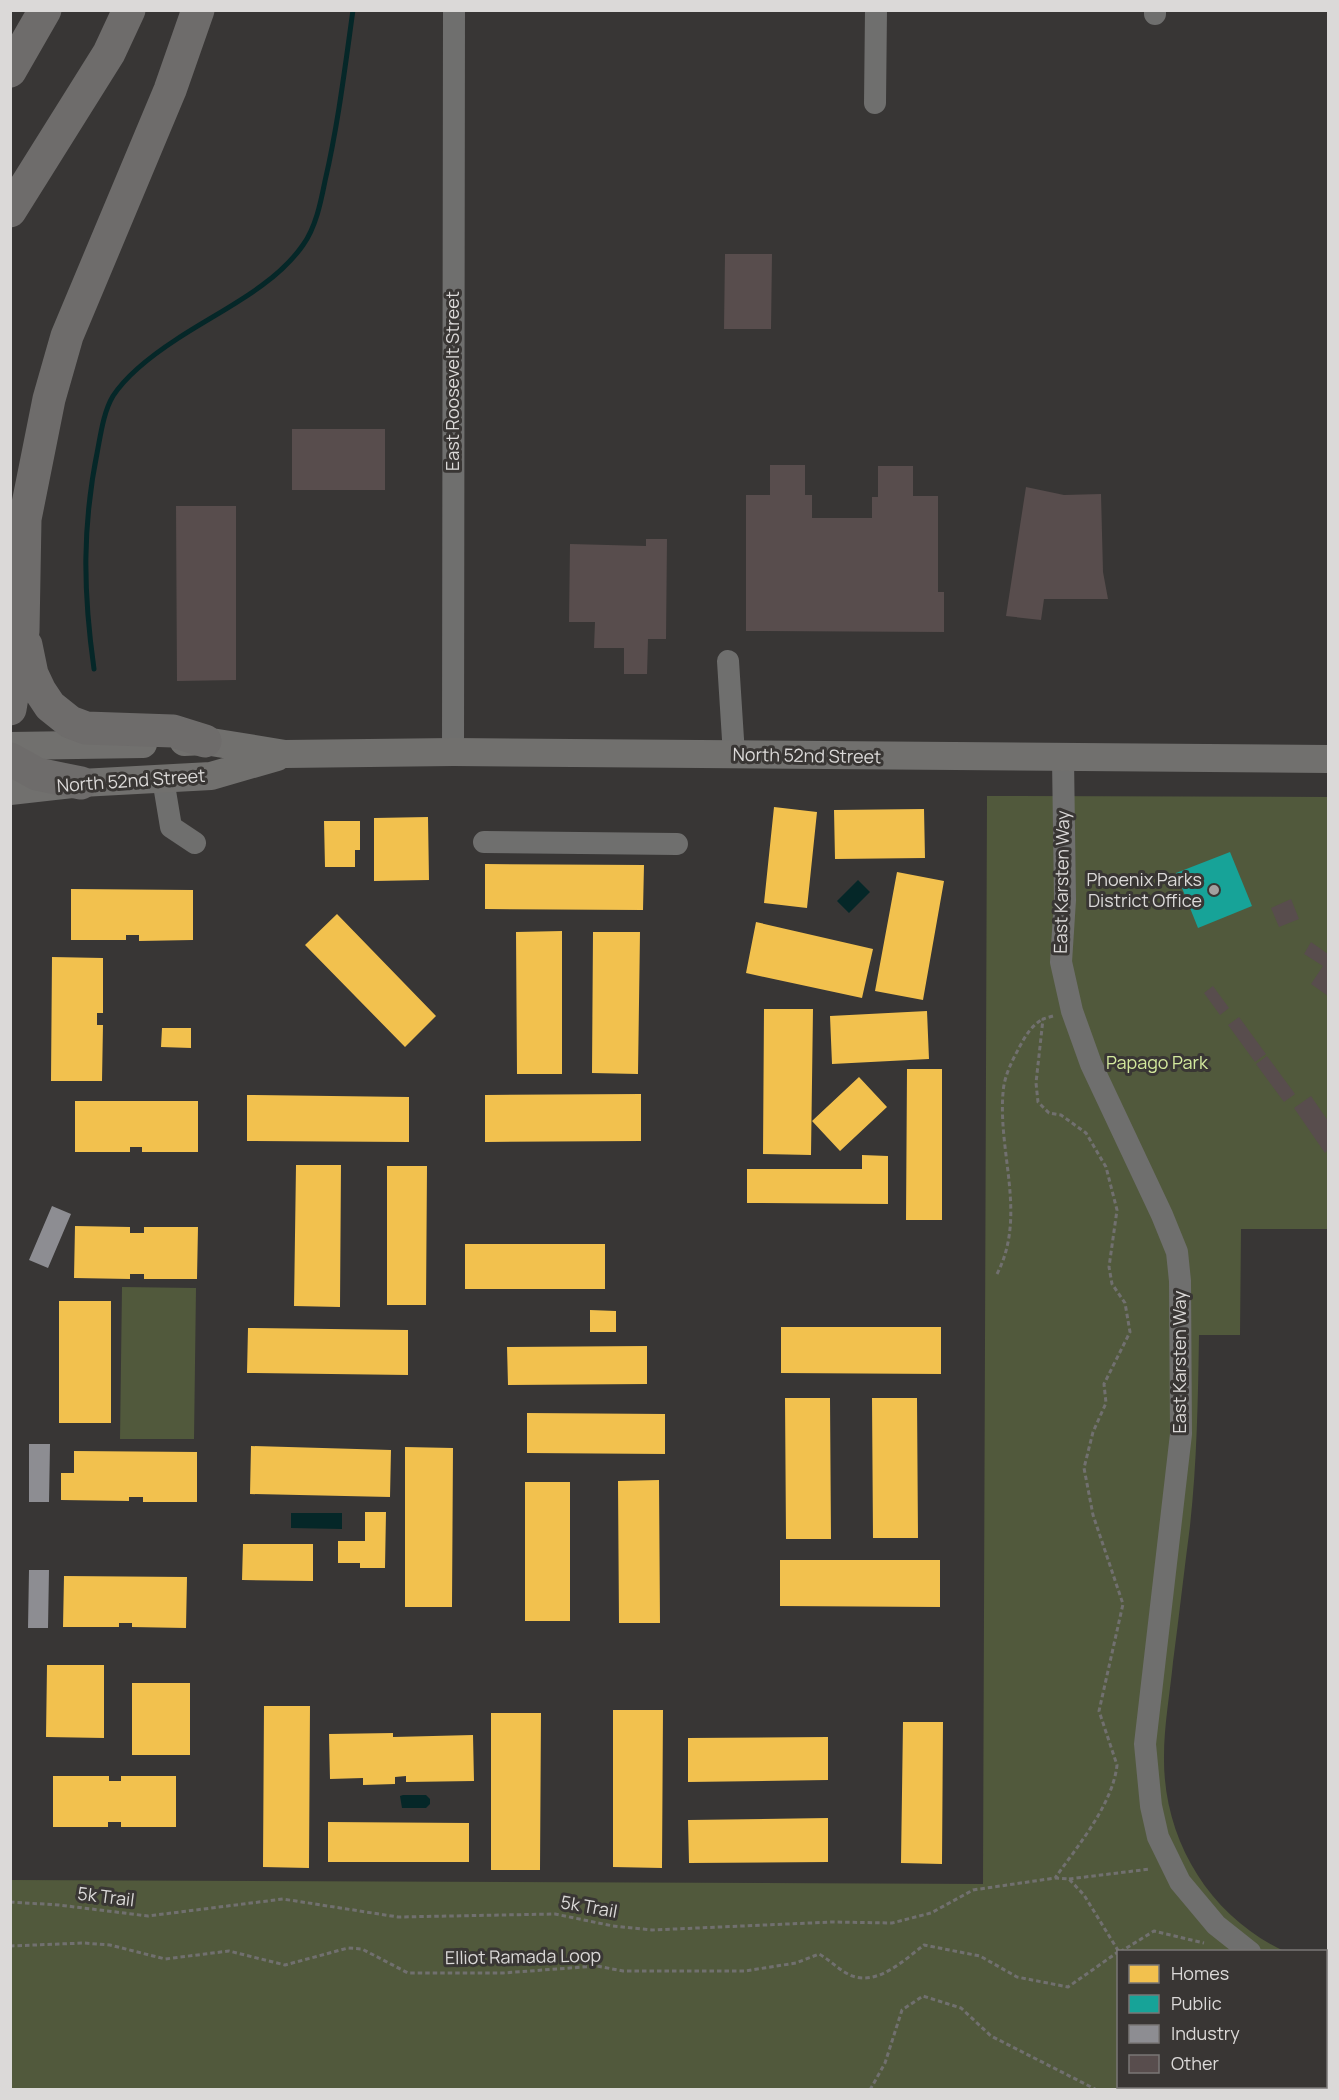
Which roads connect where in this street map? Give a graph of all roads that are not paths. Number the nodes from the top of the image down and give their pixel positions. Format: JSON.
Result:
{"nodes":[{"id":1,"x":45,"y":10,"type":"edge"},
{"id":2,"x":129,"y":10,"type":"edge"},
{"id":3,"x":198,"y":10,"type":"edge"},
{"id":4,"x":454,"y":10,"type":"edge"},
{"id":5,"x":876,"y":10,"type":"edge"},
{"id":6,"x":10,"y":71,"type":"edge"},
{"id":7,"x":874,"y":103,"type":"dead end"},
{"id":8,"x":10,"y":211,"type":"edge"},
{"id":9,"x":23,"y":632,"type":"junction"},
{"id":10,"x":728,"y":661,"type":"dead end"},
{"id":11,"x":10,"y":709,"type":"edge"},
{"id":12,"x":205,"y":741,"type":"junction"},
{"id":13,"x":10,"y":746,"type":"edge"},
{"id":14,"x":453,"y":752,"type":"junction"},
{"id":15,"x":285,"y":754,"type":"junction"},
{"id":16,"x":734,"y":755,"type":"junction"},
{"id":17,"x":1063,"y":758,"type":"junction"},
{"id":18,"x":10,"y":759,"type":"edge"},
{"id":19,"x":1329,"y":759,"type":"edge"},
{"id":20,"x":162,"y":779,"type":"junction"},
{"id":21,"x":81,"y":783,"type":"junction"},
{"id":22,"x":10,"y":791,"type":"edge"},
{"id":23,"x":484,"y":842,"type":"dead end"},
{"id":24,"x":195,"y":843,"type":"dead end"},
{"id":25,"x":677,"y":844,"type":"dead end"},
{"id":26,"x":1247,"y":1950,"type":"edge"}],
"edges":[{"from":1,"to":6,"type":"highway"},
{"from":2,"to":8,"type":"highway"},
{"from":3,"to":9,"type":"highway"},
{"from":4,"to":14,"type":"street","name":"East Roosevelt Street"},
{"from":5,"to":7,"type":"street"},
{"from":9,"to":11,"type":"highway"},
{"from":9,"to":12,"type":"highway"},
{"from":10,"to":16,"type":"street"},
{"from":12,"to":13,"type":"main road","name":"North 52nd Street"},
{"from":12,"to":15,"type":"main road","name":"North 52nd Street"},
{"from":14,"to":15,"type":"main road","name":"North 52nd Street"},
{"from":14,"to":16,"type":"main road","name":"North 52nd Street"},
{"from":15,"to":20,"type":"main road","name":"North 52nd Street"},
{"from":16,"to":17,"type":"main road","name":"North 52nd Street"},
{"from":17,"to":19,"type":"main road","name":"North 52nd Street"},
{"from":17,"to":26,"type":"street","name":"East Karsten Way"},
{"from":18,"to":21,"type":"highway"},
{"from":20,"to":21,"type":"main road","name":"North 52nd Street"},
{"from":20,"to":24,"type":"street"},
{"from":21,"to":22,"type":"main road","name":"North 52nd Street"},
{"from":23,"to":25,"type":"street"}]}
